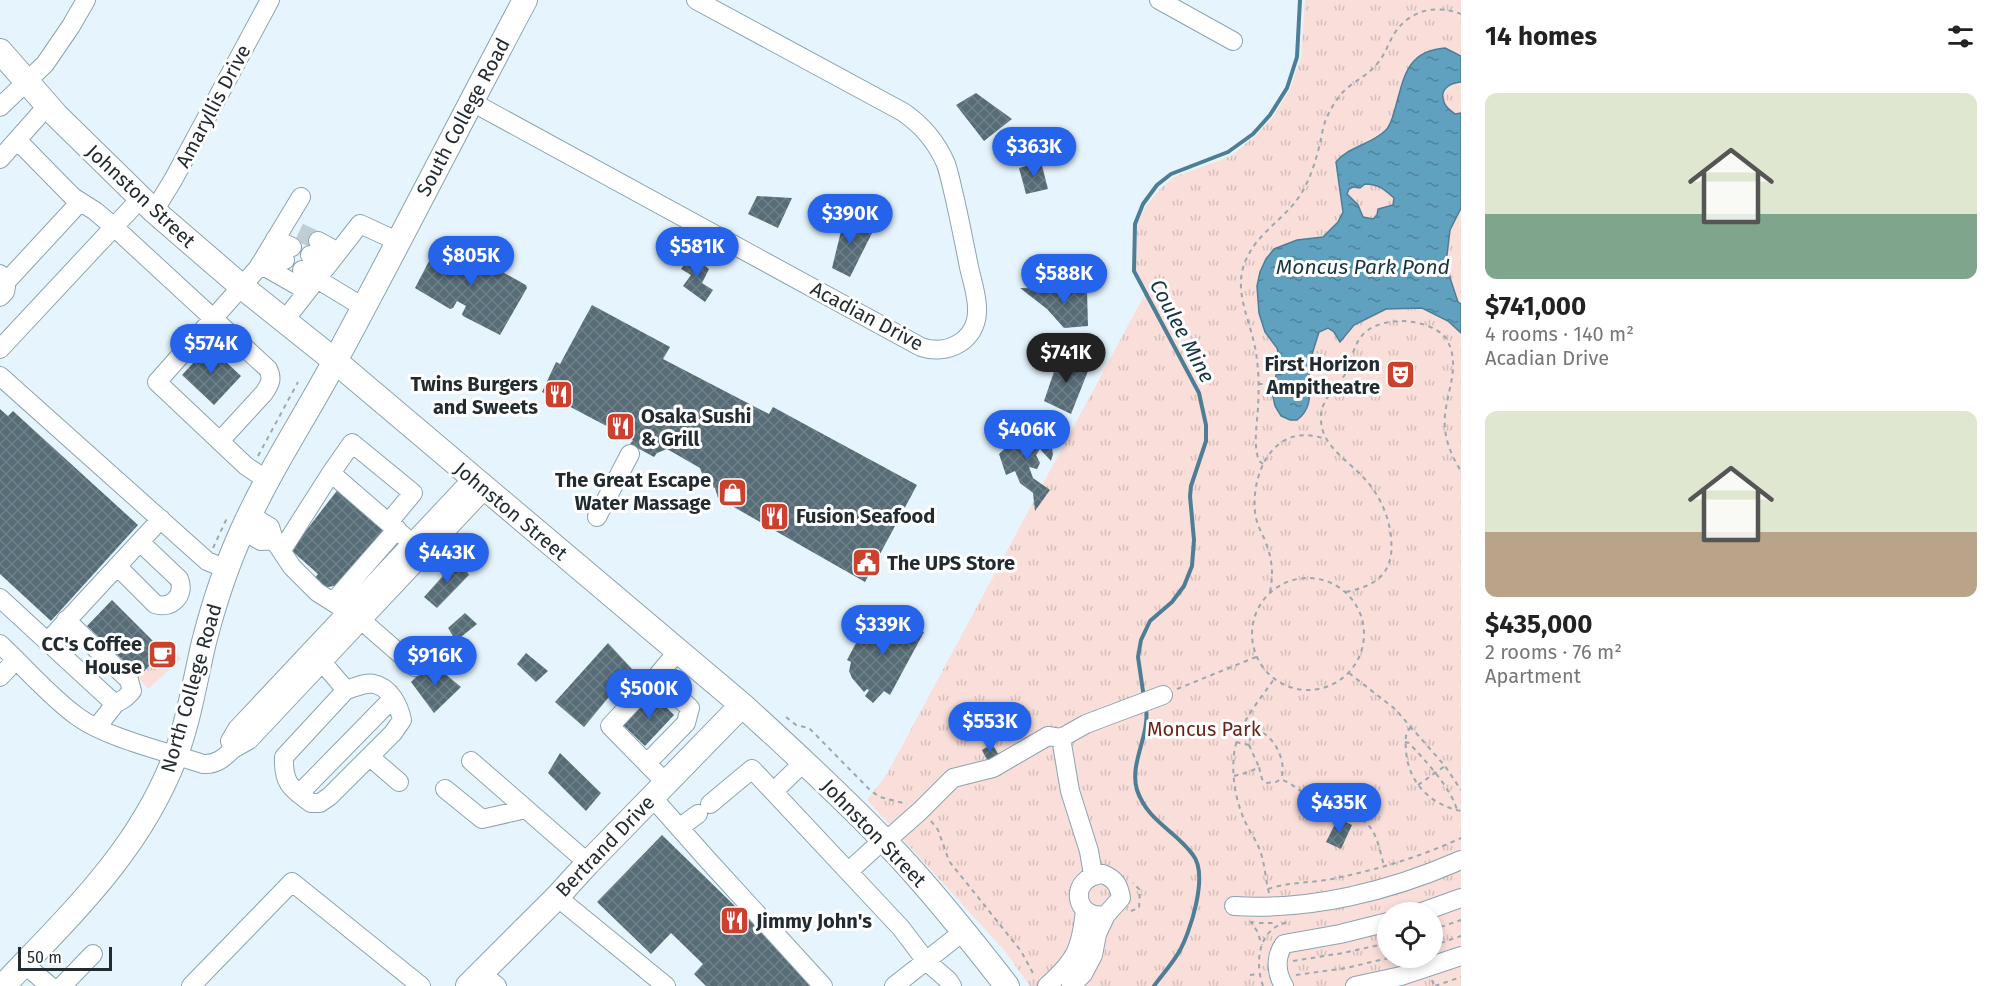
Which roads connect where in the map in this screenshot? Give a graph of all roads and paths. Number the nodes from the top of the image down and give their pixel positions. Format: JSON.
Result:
{"nodes":[{"id":1,"x":86,"y":0,"type":"edge"},
{"id":2,"x":270,"y":0,"type":"edge"},
{"id":3,"x":525,"y":0,"type":"edge"},
{"id":4,"x":696,"y":0,"type":"edge"},
{"id":5,"x":1159,"y":0,"type":"edge"},
{"id":6,"x":1461,"y":14,"type":"edge"},
{"id":7,"x":1233,"y":42,"type":"dead end"},
{"id":8,"x":0,"y":51,"type":"edge"},
{"id":9,"x":26,"y":82,"type":"junction"},
{"id":10,"x":470,"y":101,"type":"junction"},
{"id":11,"x":48,"y":105,"type":"junction"},
{"id":12,"x":0,"y":107,"type":"edge"},
{"id":13,"x":17,"y":140,"type":"junction"},
{"id":14,"x":0,"y":159,"type":"edge"},
{"id":15,"x":301,"y":197,"type":"dead end"},
{"id":16,"x":80,"y":202,"type":"junction"},
{"id":17,"x":148,"y":205,"type":"junction"},
{"id":18,"x":114,"y":227,"type":"junction"},
{"id":19,"x":397,"y":242,"type":"junction"},
{"id":20,"x":281,"y":245,"type":"junction"},
{"id":21,"x":317,"y":264,"type":"junction"},
{"id":22,"x":2,"y":284,"type":"edge"},
{"id":23,"x":241,"y":286,"type":"junction"},
{"id":24,"x":363,"y":307,"type":"junction"},
{"id":25,"x":212,"y":318,"type":"junction"},
{"id":26,"x":284,"y":321,"type":"junction"},
{"id":27,"x":0,"y":349,"type":"edge"},
{"id":28,"x":335,"y":362,"type":"junction"},
{"id":29,"x":1458,"y":370,"type":"dead end"},
{"id":30,"x":0,"y":376,"type":"edge"},
{"id":31,"x":1457,"y":376,"type":"dead end"},
{"id":32,"x":298,"y":382,"type":"dead end"},
{"id":33,"x":1258,"y":384,"type":"junction"},
{"id":34,"x":1279,"y":384,"type":"dead end"},
{"id":35,"x":1326,"y":439,"type":"junction"},
{"id":36,"x":220,"y":441,"type":"junction"},
{"id":37,"x":630,"y":454,"type":"dead end"},
{"id":38,"x":1263,"y":464,"type":"junction"},
{"id":39,"x":1461,"y":471,"type":"edge"},
{"id":40,"x":331,"y":473,"type":"junction"},
{"id":41,"x":259,"y":474,"type":"junction"},
{"id":42,"x":479,"y":484,"type":"junction"},
{"id":43,"x":241,"y":518,"type":"junction"},
{"id":44,"x":597,"y":518,"type":"dead end"},
{"id":45,"x":161,"y":519,"type":"junction"},
{"id":46,"x":393,"y":526,"type":"junction"},
{"id":47,"x":140,"y":542,"type":"junction"},
{"id":48,"x":278,"y":545,"type":"junction"},
{"id":49,"x":418,"y":548,"type":"junction"},
{"id":50,"x":217,"y":565,"type":"junction"},
{"id":51,"x":117,"y":567,"type":"junction"},
{"id":52,"x":1270,"y":592,"type":"junction"},
{"id":53,"x":1346,"y":592,"type":"junction"},
{"id":54,"x":0,"y":598,"type":"edge"},
{"id":55,"x":347,"y":611,"type":"junction"},
{"id":56,"x":66,"y":620,"type":"junction"},
{"id":57,"x":29,"y":626,"type":"junction"},
{"id":58,"x":47,"y":642,"type":"junction"},
{"id":59,"x":678,"y":651,"type":"junction"},
{"id":60,"x":8,"y":652,"type":"edge"},
{"id":61,"x":316,"y":656,"type":"junction"},
{"id":62,"x":1256,"y":657,"type":"junction"},
{"id":63,"x":415,"y":667,"type":"dead end"},
{"id":64,"x":1349,"y":673,"type":"junction"},
{"id":65,"x":0,"y":677,"type":"edge"},
{"id":66,"x":656,"y":677,"type":"junction"},
{"id":67,"x":1274,"y":679,"type":"junction"},
{"id":68,"x":346,"y":690,"type":"junction"},
{"id":69,"x":1163,"y":695,"type":"joint"},
{"id":70,"x":393,"y":698,"type":"junction"},
{"id":71,"x":115,"y":704,"type":"junction"},
{"id":72,"x":742,"y":705,"type":"junction"},
{"id":73,"x":786,"y":717,"type":"dead end"},
{"id":74,"x":1411,"y":726,"type":"junction"},
{"id":75,"x":97,"y":727,"type":"junction"},
{"id":76,"x":1061,"y":738,"type":"junction"},
{"id":77,"x":1236,"y":742,"type":"junction"},
{"id":78,"x":1405,"y":742,"type":"junction"},
{"id":79,"x":1249,"y":745,"type":"junction"},
{"id":80,"x":176,"y":754,"type":"junction"},
{"id":81,"x":370,"y":757,"type":"junction"},
{"id":82,"x":471,"y":760,"type":"dead end"},
{"id":83,"x":649,"y":761,"type":"junction"},
{"id":84,"x":804,"y":762,"type":"junction"},
{"id":85,"x":1445,"y":766,"type":"junction"},
{"id":86,"x":1259,"y":767,"type":"junction"},
{"id":87,"x":1434,"y":774,"type":"junction"},
{"id":88,"x":1234,"y":776,"type":"junction"},
{"id":89,"x":1281,"y":778,"type":"junction"},
{"id":90,"x":399,"y":782,"type":"dead end"},
{"id":91,"x":1418,"y":785,"type":"junction"},
{"id":92,"x":445,"y":789,"type":"dead end"},
{"id":93,"x":659,"y":790,"type":"junction"},
{"id":94,"x":1461,"y":790,"type":"edge"},
{"id":95,"x":774,"y":791,"type":"junction"},
{"id":96,"x":299,"y":794,"type":"junction"},
{"id":97,"x":526,"y":808,"type":"junction"},
{"id":98,"x":1459,"y":810,"type":"edge"},
{"id":99,"x":920,"y":811,"type":"junction"},
{"id":100,"x":680,"y":828,"type":"junction"},
{"id":101,"x":1461,"y":838,"type":"edge"},
{"id":102,"x":884,"y":841,"type":"junction"},
{"id":103,"x":1461,"y":860,"type":"edge"},
{"id":104,"x":588,"y":863,"type":"junction"},
{"id":105,"x":1384,"y":866,"type":"junction"},
{"id":106,"x":849,"y":871,"type":"junction"},
{"id":107,"x":1093,"y":875,"type":"junction"},
{"id":108,"x":557,"y":897,"type":"junction"},
{"id":109,"x":1461,"y":898,"type":"edge"},
{"id":110,"x":1443,"y":904,"type":"edge"},
{"id":111,"x":1234,"y":906,"type":"dead end"},
{"id":112,"x":1084,"y":910,"type":"junction"},
{"id":113,"x":1106,"y":915,"type":"junction"},
{"id":114,"x":1461,"y":920,"type":"edge"},
{"id":115,"x":1279,"y":924,"type":"dead end"},
{"id":116,"x":1377,"y":925,"type":"edge"},
{"id":117,"x":1443,"y":926,"type":"edge"},
{"id":118,"x":964,"y":932,"type":"junction"},
{"id":119,"x":1461,"y":936,"type":"edge"},
{"id":120,"x":1443,"y":942,"type":"edge"},
{"id":121,"x":1262,"y":945,"type":"dead end"},
{"id":122,"x":1377,"y":945,"type":"edge"},
{"id":123,"x":93,"y":954,"type":"dead end"},
{"id":124,"x":1461,"y":956,"type":"edge"},
{"id":125,"x":926,"y":961,"type":"junction"},
{"id":126,"x":1377,"y":961,"type":"edge"},
{"id":127,"x":1287,"y":962,"type":"dead end"},
{"id":128,"x":24,"y":964,"type":"junction"},
{"id":129,"x":1260,"y":974,"type":"dead end"},
{"id":130,"x":1251,"y":975,"type":"dead end"},
{"id":131,"x":1461,"y":977,"type":"edge"},
{"id":132,"x":1287,"y":981,"type":"edge"},
{"id":133,"x":482,"y":982,"type":"edge"},
{"id":134,"x":1041,"y":984,"type":"edge"},
{"id":135,"x":3,"y":986,"type":"edge"},
{"id":136,"x":50,"y":986,"type":"edge"},
{"id":137,"x":62,"y":986,"type":"edge"},
{"id":138,"x":191,"y":986,"type":"edge"},
{"id":139,"x":421,"y":986,"type":"edge"},
{"id":140,"x":666,"y":986,"type":"edge"},
{"id":141,"x":823,"y":986,"type":"edge"},
{"id":142,"x":894,"y":986,"type":"edge"},
{"id":143,"x":952,"y":986,"type":"edge"},
{"id":144,"x":1007,"y":986,"type":"edge"},
{"id":145,"x":1071,"y":986,"type":"edge"},
{"id":146,"x":1355,"y":986,"type":"edge"},
{"id":147,"x":1436,"y":986,"type":"edge"}],
"edges":[{"from":1,"to":9,"type":"street"},
{"from":2,"to":17,"type":"street","name":"Amaryllis Drive"},
{"from":3,"to":10,"type":"main road","name":"South College Road"},
{"from":4,"to":10,"type":"street","name":"Acadian Drive"},
{"from":5,"to":7,"type":"street"},
{"from":6,"to":33,"type":"path"},
{"from":8,"to":9,"type":"main road","name":"Johnston Street"},
{"from":9,"to":11,"type":"main road","name":"Johnston Street"},
{"from":9,"to":12,"type":"street"},
{"from":10,"to":19,"type":"main road","name":"South College Road"},
{"from":11,"to":13,"type":"street"},
{"from":11,"to":17,"type":"main road","name":"Johnston Street"},
{"from":13,"to":14,"type":"street"},
{"from":13,"to":16,"type":"street"},
{"from":15,"to":20,"type":"street"},
{"from":16,"to":18,"type":"street"},
{"from":16,"to":22,"type":"street"},
{"from":17,"to":18,"type":"street","name":"Amaryllis Drive"},
{"from":17,"to":23,"type":"main road","name":"Johnston Street"},
{"from":18,"to":25,"type":"street"},
{"from":18,"to":27,"type":"street","name":"Amaryllis Drive"},
{"from":19,"to":21,"type":"street"},
{"from":19,"to":24,"type":"main road","name":"South College Road"},
{"from":20,"to":21,"type":"street"},
{"from":20,"to":23,"type":"street"},
{"from":21,"to":24,"type":"street"},
{"from":21,"to":26,"type":"street"},
{"from":23,"to":25,"type":"street"},
{"from":23,"to":26,"type":"main road","name":"Johnston Street"},
{"from":24,"to":28,"type":"main road","name":"South College Road"},
{"from":25,"to":36,"type":"street"},
{"from":25,"to":36,"type":"street"},
{"from":26,"to":28,"type":"main road","name":"Johnston Street"},
{"from":28,"to":41,"type":"main road","name":"North College Road"},
{"from":28,"to":42,"type":"main road","name":"Johnston Street"},
{"from":29,"to":35,"type":"path"},
{"from":30,"to":45,"type":"street"},
{"from":31,"to":39,"type":"path"},
{"from":32,"to":41,"type":"path"},
{"from":33,"to":34,"type":"path"},
{"from":33,"to":38,"type":"path"},
{"from":35,"to":38,"type":"path"},
{"from":35,"to":53,"type":"path"},
{"from":36,"to":41,"type":"street"},
{"from":37,"to":44,"type":"street"},
{"from":38,"to":52,"type":"path"},
{"from":40,"to":46,"type":"street"},
{"from":40,"to":46,"type":"street"},
{"from":40,"to":48,"type":"street"},
{"from":41,"to":43,"type":"main road","name":"North College Road"},
{"from":42,"to":49,"type":"street"},
{"from":42,"to":59,"type":"main road","name":"Johnston Street"},
{"from":43,"to":48,"type":"street"},
{"from":43,"to":50,"type":"main road","name":"North College Road"},
{"from":43,"to":50,"type":"path"},
{"from":45,"to":47,"type":"street"},
{"from":45,"to":50,"type":"street"},
{"from":46,"to":49,"type":"street"},
{"from":46,"to":55,"type":"street"},
{"from":47,"to":51,"type":"street"},
{"from":47,"to":51,"type":"street"},
{"from":48,"to":55,"type":"street"},
{"from":49,"to":55,"type":"street"},
{"from":50,"to":80,"type":"main road","name":"North College Road"},
{"from":51,"to":56,"type":"street"},
{"from":52,"to":53,"type":"path"},
{"from":52,"to":62,"type":"path"},
{"from":53,"to":64,"type":"path"},
{"from":54,"to":57,"type":"street"},
{"from":55,"to":61,"type":"street"},
{"from":55,"to":63,"type":"street"},
{"from":56,"to":58,"type":"street"},
{"from":56,"to":71,"type":"street"},
{"from":57,"to":58,"type":"street"},
{"from":57,"to":60,"type":"street"},
{"from":58,"to":71,"type":"street"},
{"from":59,"to":66,"type":"street"},
{"from":59,"to":72,"type":"main road","name":"Johnston Street"},
{"from":60,"to":65,"type":"street"},
{"from":60,"to":75,"type":"street"},
{"from":61,"to":68,"type":"street"},
{"from":61,"to":80,"type":"street"},
{"from":62,"to":67,"type":"path"},
{"from":62,"to":69,"type":"path"},
{"from":64,"to":67,"type":"path"},
{"from":64,"to":74,"type":"path"},
{"from":66,"to":83,"type":"street"},
{"from":66,"to":83,"type":"street"},
{"from":67,"to":77,"type":"path"},
{"from":68,"to":70,"type":"street"},
{"from":68,"to":96,"type":"street"},
{"from":69,"to":76,"type":"street"},
{"from":70,"to":81,"type":"street"},
{"from":70,"to":96,"type":"street"},
{"from":71,"to":75,"type":"street"},
{"from":72,"to":84,"type":"main road","name":"Johnston Street"},
{"from":72,"to":93,"type":"main road","name":"Bertrand Drive"},
{"from":73,"to":99,"type":"path"},
{"from":74,"to":78,"type":"path"},
{"from":74,"to":85,"type":"path"},
{"from":75,"to":80,"type":"street"},
{"from":76,"to":99,"type":"street"},
{"from":76,"to":107,"type":"street"},
{"from":77,"to":79,"type":"path"},
{"from":77,"to":88,"type":"path"},
{"from":78,"to":87,"type":"path"},
{"from":78,"to":91,"type":"path"},
{"from":79,"to":86,"type":"path"},
{"from":79,"to":89,"type":"path"},
{"from":80,"to":128,"type":"main road","name":"North College Road"},
{"from":81,"to":90,"type":"street"},
{"from":81,"to":96,"type":"street"},
{"from":82,"to":97,"type":"street"},
{"from":83,"to":93,"type":"street"},
{"from":84,"to":95,"type":"street"},
{"from":84,"to":102,"type":"main road","name":"Johnston Street"},
{"from":85,"to":87,"type":"path"},
{"from":85,"to":94,"type":"path"},
{"from":86,"to":88,"type":"path"},
{"from":86,"to":89,"type":"path"},
{"from":87,"to":91,"type":"path"},
{"from":87,"to":98,"type":"path"},
{"from":88,"to":105,"type":"path"},
{"from":89,"to":105,"type":"path"},
{"from":91,"to":98,"type":"path"},
{"from":92,"to":97,"type":"street"},
{"from":93,"to":100,"type":"street"},
{"from":93,"to":104,"type":"main road","name":"Bertrand Drive"},
{"from":95,"to":100,"type":"street"},
{"from":95,"to":106,"type":"street"},
{"from":97,"to":104,"type":"street"},
{"from":99,"to":102,"type":"street"},
{"from":99,"to":134,"type":"path"},
{"from":100,"to":141,"type":"street"},
{"from":101,"to":105,"type":"path"},
{"from":102,"to":106,"type":"street"},
{"from":102,"to":118,"type":"main road","name":"Johnston Street"},
{"from":103,"to":111,"type":"street"},
{"from":104,"to":108,"type":"main road","name":"Bertrand Drive"},
{"from":106,"to":125,"type":"street"},
{"from":107,"to":112,"type":"street"},
{"from":107,"to":113,"type":"street"},
{"from":108,"to":133,"type":"main road","name":"Bertrand Drive"},
{"from":108,"to":140,"type":"street"},
{"from":109,"to":110,"type":"street"},
{"from":112,"to":113,"type":"street"},
{"from":112,"to":134,"type":"street"},
{"from":113,"to":145,"type":"street"},
{"from":114,"to":117,"type":"path"},
{"from":115,"to":121,"type":"path"},
{"from":116,"to":132,"type":"street"},
{"from":118,"to":125,"type":"street"},
{"from":118,"to":144,"type":"main road","name":"Johnston Street"},
{"from":119,"to":120,"type":"path"},
{"from":122,"to":127,"type":"path"},
{"from":123,"to":137,"type":"street"},
{"from":124,"to":146,"type":"street"},
{"from":125,"to":142,"type":"street"},
{"from":125,"to":143,"type":"street"},
{"from":126,"to":132,"type":"path"},
{"from":128,"to":135,"type":"main road","name":"North College Road"},
{"from":128,"to":136,"type":"street"},
{"from":129,"to":130,"type":"path"},
{"from":131,"to":147,"type":"path"},
{"from":138,"to":139,"type":"street"}]}
